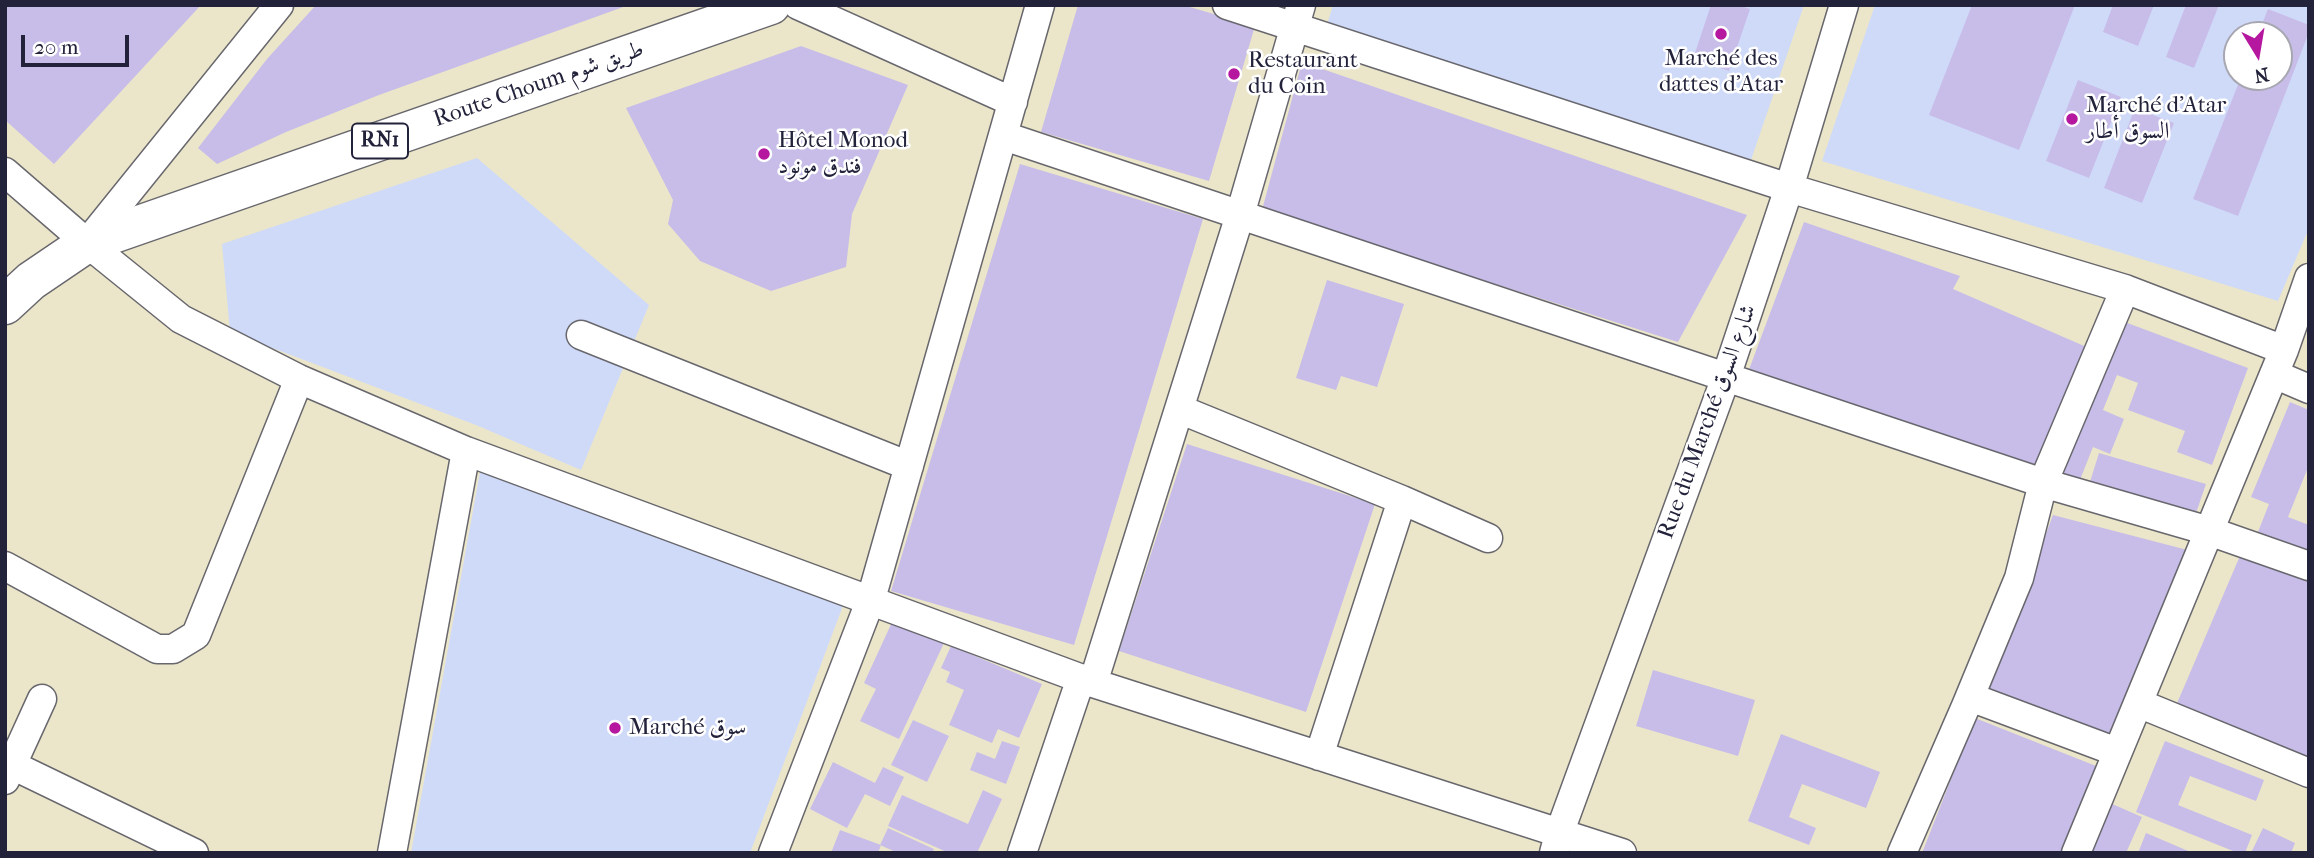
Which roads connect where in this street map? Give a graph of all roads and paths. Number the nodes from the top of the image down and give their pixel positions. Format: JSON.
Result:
{"nodes":[{"id":1,"x":279,"y":5,"type":"edge"},
{"id":2,"x":771,"y":5,"type":"edge"},
{"id":3,"x":798,"y":5,"type":"edge"},
{"id":4,"x":1041,"y":5,"type":"edge"},
{"id":5,"x":1227,"y":5,"type":"edge"},
{"id":6,"x":1844,"y":5,"type":"edge"},
{"id":7,"x":718,"y":15,"type":"edge"},
{"id":8,"x":1298,"y":17,"type":"edge"},
{"id":9,"x":1013,"y":102,"type":"junction"},
{"id":10,"x":1003,"y":136,"type":"junction"},
{"id":11,"x":5,"y":172,"type":"edge"},
{"id":12,"x":1789,"y":188,"type":"junction"},
{"id":13,"x":1240,"y":215,"type":"junction"},
{"id":14,"x":87,"y":243,"type":"junction"},
{"id":15,"x":2309,"y":278,"type":"edge"},
{"id":16,"x":2125,"y":289,"type":"junction"},
{"id":17,"x":5,"y":305,"type":"edge"},
{"id":18,"x":581,"y":335,"type":"dead end"},
{"id":19,"x":2279,"y":362,"type":"junction"},
{"id":20,"x":1726,"y":377,"type":"junction"},
{"id":21,"x":299,"y":379,"type":"junction"},
{"id":22,"x":2309,"y":389,"type":"edge"},
{"id":23,"x":1179,"y":409,"type":"junction"},
{"id":24,"x":467,"y":451,"type":"junction"},
{"id":25,"x":909,"y":466,"type":"junction"},
{"id":26,"x":2043,"y":483,"type":"junction"},
{"id":27,"x":1402,"y":500,"type":"junction"},
{"id":28,"x":2209,"y":531,"type":"junction"},
{"id":29,"x":1488,"y":538,"type":"dead end"},
{"id":30,"x":5,"y":566,"type":"edge"},
{"id":31,"x":2309,"y":566,"type":"edge"},
{"id":32,"x":871,"y":599,"type":"junction"},
{"id":33,"x":1087,"y":680,"type":"junction"},
{"id":34,"x":1970,"y":697,"type":"junction"},
{"id":35,"x":42,"y":699,"type":"dead end"},
{"id":36,"x":2138,"y":703,"type":"junction"},
{"id":37,"x":2117,"y":752,"type":"junction"},
{"id":38,"x":1319,"y":755,"type":"junction"},
{"id":39,"x":9,"y":772,"type":"edge"},
{"id":40,"x":2309,"y":773,"type":"edge"},
{"id":41,"x":1557,"y":843,"type":"edge"},
{"id":42,"x":194,"y":853,"type":"edge"},
{"id":43,"x":392,"y":853,"type":"edge"},
{"id":44,"x":773,"y":853,"type":"edge"},
{"id":45,"x":1022,"y":853,"type":"edge"},
{"id":46,"x":1622,"y":853,"type":"edge"},
{"id":47,"x":1902,"y":853,"type":"edge"},
{"id":48,"x":2076,"y":853,"type":"edge"}],
"edges":[{"from":1,"to":14,"type":"street"},
{"from":2,"to":7,"type":"highway","name":"Route Choum طريق شوم","number":"RN1"},
{"from":3,"to":9,"type":"street"},
{"from":4,"to":9,"type":"street"},
{"from":5,"to":8,"type":"street"},
{"from":6,"to":12,"type":"street","name":"Rue du Marché شارع السوق"},
{"from":7,"to":14,"type":"highway","name":"Route Choum طريق شوم","number":"RN1"},
{"from":8,"to":12,"type":"street"},
{"from":8,"to":13,"type":"street"},
{"from":9,"to":10,"type":"street"},
{"from":10,"to":13,"type":"street"},
{"from":10,"to":25,"type":"street"},
{"from":11,"to":14,"type":"street"},
{"from":12,"to":16,"type":"street"},
{"from":12,"to":20,"type":"street","name":"Rue du Marché شارع السوق"},
{"from":13,"to":20,"type":"street"},
{"from":13,"to":23,"type":"street"},
{"from":14,"to":17,"type":"highway","name":"Route Choum طريق شوم","number":"RN1"},
{"from":14,"to":21,"type":"street"},
{"from":15,"to":19,"type":"street"},
{"from":16,"to":19,"type":"street"},
{"from":16,"to":26,"type":"street"},
{"from":18,"to":25,"type":"street"},
{"from":19,"to":22,"type":"street"},
{"from":19,"to":28,"type":"street"},
{"from":20,"to":26,"type":"street"},
{"from":20,"to":41,"type":"street","name":"Rue du Marché شارع السوق"},
{"from":21,"to":24,"type":"street"},
{"from":21,"to":30,"type":"street"},
{"from":23,"to":27,"type":"street"},
{"from":23,"to":33,"type":"street"},
{"from":24,"to":32,"type":"street"},
{"from":24,"to":43,"type":"street"},
{"from":25,"to":32,"type":"street"},
{"from":26,"to":28,"type":"street"},
{"from":26,"to":34,"type":"street"},
{"from":27,"to":29,"type":"street"},
{"from":27,"to":38,"type":"street"},
{"from":28,"to":31,"type":"street"},
{"from":28,"to":36,"type":"street"},
{"from":32,"to":33,"type":"street"},
{"from":32,"to":44,"type":"street"},
{"from":33,"to":38,"type":"street"},
{"from":33,"to":45,"type":"street"},
{"from":34,"to":37,"type":"street"},
{"from":34,"to":47,"type":"street"},
{"from":35,"to":39,"type":"street"},
{"from":36,"to":37,"type":"street"},
{"from":36,"to":40,"type":"street"},
{"from":37,"to":48,"type":"street"},
{"from":38,"to":41,"type":"street"},
{"from":39,"to":42,"type":"street"},
{"from":41,"to":46,"type":"street"}]}
